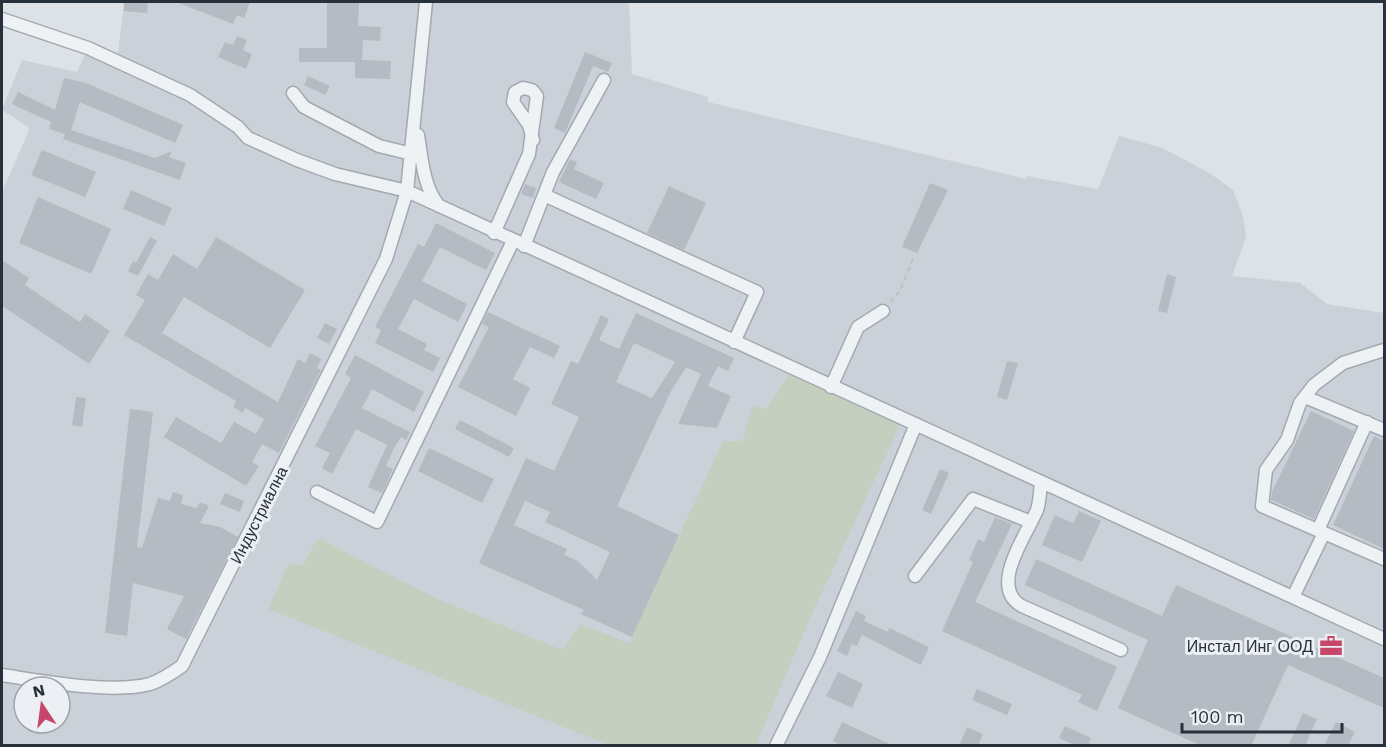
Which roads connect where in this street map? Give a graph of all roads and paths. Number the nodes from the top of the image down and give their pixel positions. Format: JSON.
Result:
{"nodes":[{"id":1,"x":426,"y":2,"type":"edge"},
{"id":2,"x":2,"y":19,"type":"edge"},
{"id":3,"x":604,"y":80,"type":"dead end"},
{"id":4,"x":293,"y":93,"type":"dead end"},
{"id":5,"x":415,"y":118,"type":"junction"},
{"id":6,"x":532,"y":140,"type":"dead end"},
{"id":7,"x":412,"y":154,"type":"junction"},
{"id":8,"x":407,"y":191,"type":"junction"},
{"id":9,"x":544,"y":195,"type":"junction"},
{"id":10,"x":440,"y":207,"type":"junction"},
{"id":11,"x":494,"y":233,"type":"junction"},
{"id":12,"x":519,"y":244,"type":"junction"},
{"id":13,"x":913,"y":259,"type":"dead end"},
{"id":14,"x":883,"y":311,"type":"joint"},
{"id":15,"x":734,"y":342,"type":"junction"},
{"id":16,"x":1384,"y":350,"type":"edge"},
{"id":17,"x":831,"y":387,"type":"junction"},
{"id":18,"x":1305,"y":397,"type":"junction"},
{"id":19,"x":1367,"y":422,"type":"junction"},
{"id":20,"x":916,"y":424,"type":"junction"},
{"id":21,"x":1384,"y":430,"type":"edge"},
{"id":22,"x":1041,"y":482,"type":"junction"},
{"id":23,"x":317,"y":492,"type":"dead end"},
{"id":24,"x":1031,"y":522,"type":"junction"},
{"id":25,"x":1321,"y":531,"type":"junction"},
{"id":26,"x":1384,"y":559,"type":"edge"},
{"id":27,"x":915,"y":576,"type":"dead end"},
{"id":28,"x":1293,"y":597,"type":"junction"},
{"id":29,"x":1384,"y":639,"type":"edge"},
{"id":30,"x":1120,"y":650,"type":"dead end"},
{"id":31,"x":2,"y":675,"type":"edge"},
{"id":32,"x":776,"y":746,"type":"edge"}],
"edges":[{"from":1,"to":5,"type":"street"},
{"from":2,"to":8,"type":"street"},
{"from":3,"to":9,"type":"street"},
{"from":4,"to":7,"type":"street"},
{"from":5,"to":7,"type":"street","name":"Индустриална"},
{"from":5,"to":10,"type":"street"},
{"from":6,"to":11,"type":"street"},
{"from":7,"to":8,"type":"street","name":"Индустриална"},
{"from":8,"to":10,"type":"street"},
{"from":8,"to":31,"type":"street","name":"Индустриална"},
{"from":9,"to":12,"type":"street"},
{"from":9,"to":15,"type":"street"},
{"from":10,"to":11,"type":"street"},
{"from":11,"to":12,"type":"street"},
{"from":12,"to":15,"type":"street"},
{"from":12,"to":23,"type":"street"},
{"from":13,"to":14,"type":"path"},
{"from":14,"to":17,"type":"street"},
{"from":15,"to":17,"type":"street"},
{"from":16,"to":18,"type":"street"},
{"from":17,"to":20,"type":"street"},
{"from":18,"to":19,"type":"street"},
{"from":18,"to":25,"type":"street"},
{"from":19,"to":21,"type":"street"},
{"from":19,"to":25,"type":"street"},
{"from":20,"to":22,"type":"street"},
{"from":20,"to":32,"type":"street"},
{"from":22,"to":24,"type":"street"},
{"from":22,"to":28,"type":"street"},
{"from":24,"to":27,"type":"street"},
{"from":24,"to":30,"type":"street"},
{"from":25,"to":26,"type":"street"},
{"from":25,"to":28,"type":"street"},
{"from":28,"to":29,"type":"street"}]}
